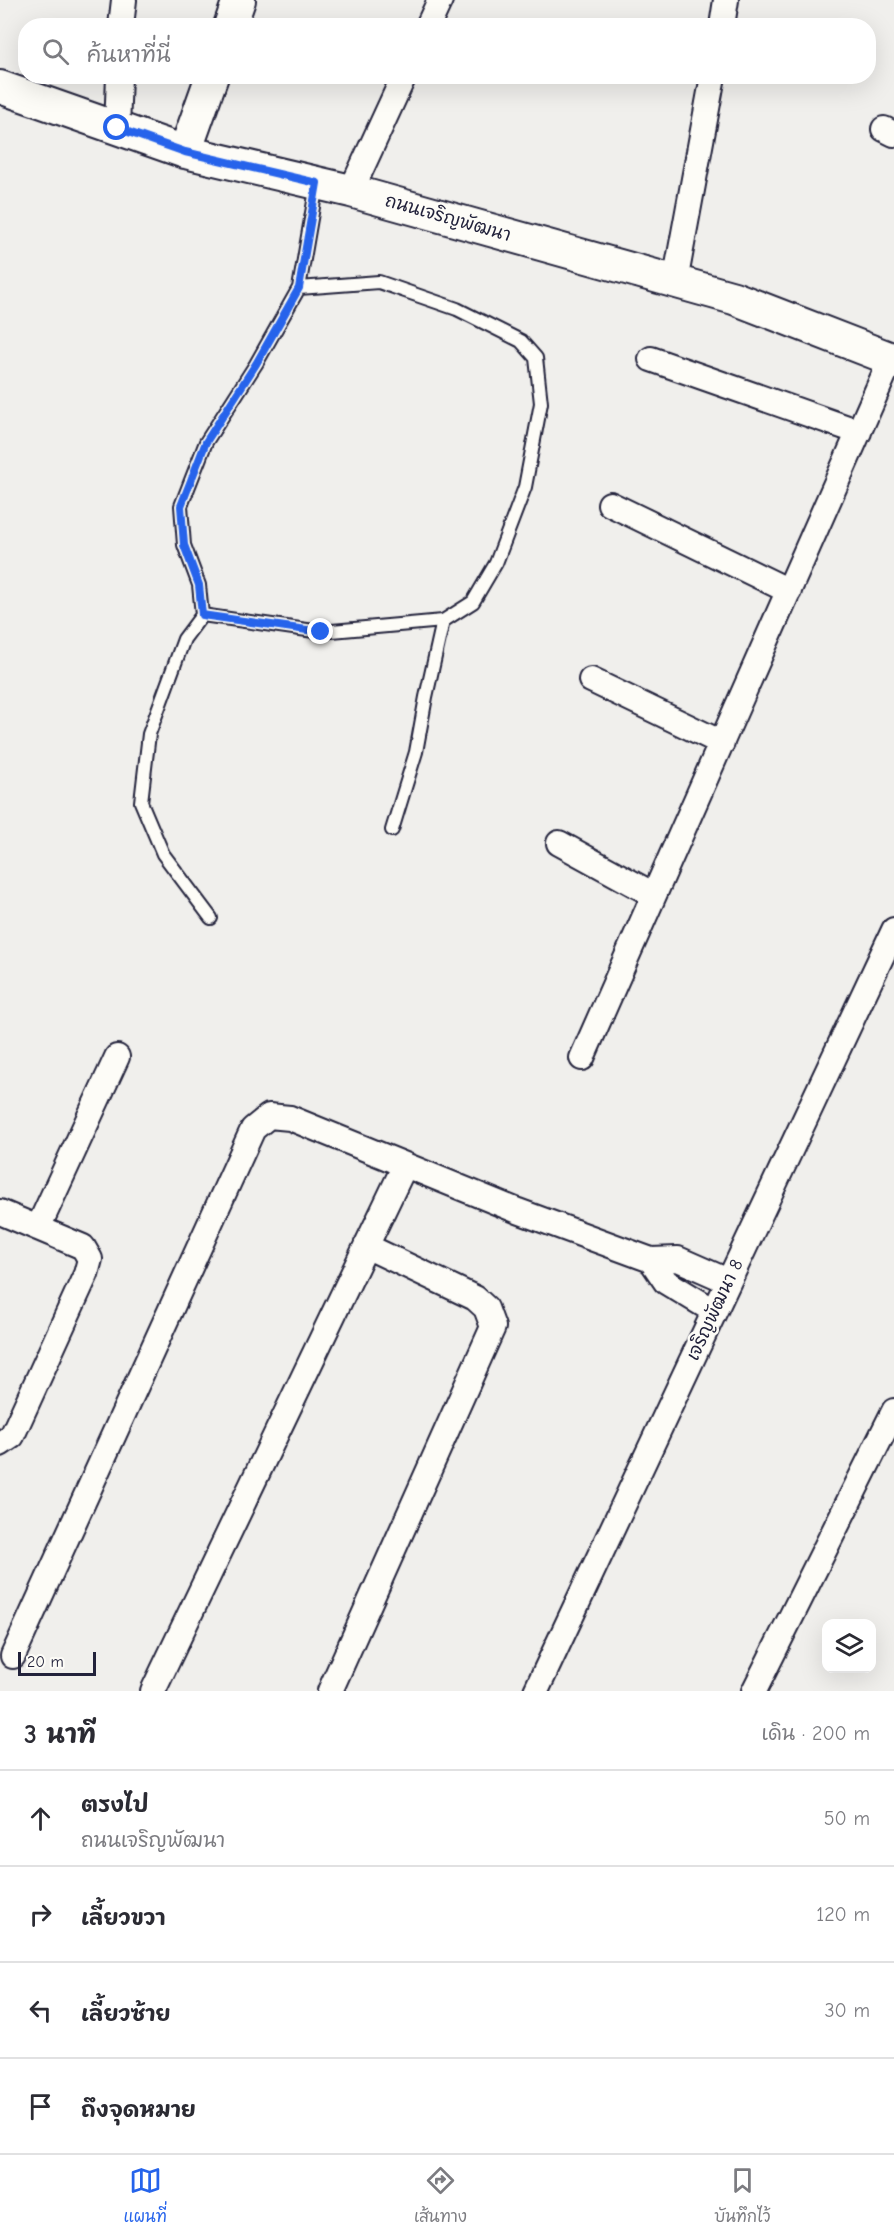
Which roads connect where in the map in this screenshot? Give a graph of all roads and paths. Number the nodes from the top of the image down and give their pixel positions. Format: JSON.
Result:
{"nodes":[{"id":1,"x":123,"y":0,"type":"edge"},
{"id":2,"x":239,"y":0,"type":"edge"},
{"id":3,"x":440,"y":0,"type":"edge"},
{"id":4,"x":726,"y":0,"type":"edge"},
{"id":5,"x":122,"y":18,"type":"edge"},
{"id":6,"x":233,"y":18,"type":"edge"},
{"id":7,"x":432,"y":18,"type":"edge"},
{"id":8,"x":723,"y":18,"type":"edge"},
{"id":9,"x":119,"y":84,"type":"edge"},
{"id":10,"x":209,"y":84,"type":"edge"},
{"id":11,"x":400,"y":84,"type":"edge"},
{"id":12,"x":712,"y":84,"type":"edge"},
{"id":13,"x":0,"y":87,"type":"edge"},
{"id":14,"x":117,"y":128,"type":"junction"},
{"id":15,"x":185,"y":152,"type":"junction"},
{"id":16,"x":317,"y":183,"type":"junction"},
{"id":17,"x":351,"y":191,"type":"junction"},
{"id":18,"x":675,"y":282,"type":"junction"},
{"id":19,"x":299,"y":288,"type":"junction"},
{"id":20,"x":651,"y":359,"type":"dead end"},
{"id":21,"x":893,"y":359,"type":"edge"},
{"id":22,"x":859,"y":432,"type":"junction"},
{"id":23,"x":610,"y":504,"type":"dead end"},
{"id":24,"x":789,"y":591,"type":"junction"},
{"id":25,"x":202,"y":615,"type":"junction"},
{"id":26,"x":443,"y":621,"type":"junction"},
{"id":27,"x":591,"y":680,"type":"dead end"},
{"id":28,"x":722,"y":743,"type":"junction"},
{"id":29,"x":392,"y":830,"type":"dead end"},
{"id":30,"x":559,"y":843,"type":"dead end"},
{"id":31,"x":654,"y":895,"type":"junction"},
{"id":32,"x":211,"y":918,"type":"dead end"},
{"id":33,"x":894,"y":930,"type":"edge"},
{"id":34,"x":117,"y":1057,"type":"dead end"},
{"id":35,"x":582,"y":1058,"type":"dead end"},
{"id":36,"x":405,"y":1165,"type":"junction"},
{"id":37,"x":0,"y":1212,"type":"edge"},
{"id":38,"x":38,"y":1228,"type":"junction"},
{"id":39,"x":366,"y":1246,"type":"junction"},
{"id":40,"x":651,"y":1260,"type":"junction"},
{"id":41,"x":728,"y":1281,"type":"junction"},
{"id":42,"x":714,"y":1311,"type":"junction"},
{"id":43,"x":894,"y":1411,"type":"edge"},
{"id":44,"x":0,"y":1444,"type":"edge"},
{"id":45,"x":13,"y":1656,"type":"dead end"},
{"id":46,"x":153,"y":1691,"type":"edge"},
{"id":47,"x":330,"y":1691,"type":"edge"},
{"id":48,"x":536,"y":1691,"type":"edge"},
{"id":49,"x":754,"y":1691,"type":"edge"}],
"edges":[{"from":1,"to":5,"type":"street"},
{"from":2,"to":6,"type":"street"},
{"from":3,"to":7,"type":"street"},
{"from":4,"to":8,"type":"street"},
{"from":9,"to":14,"type":"street"},
{"from":10,"to":15,"type":"street"},
{"from":11,"to":17,"type":"street"},
{"from":12,"to":18,"type":"street"},
{"from":13,"to":14,"type":"street","name":"ถนนเจริญพัฒนา"},
{"from":14,"to":15,"type":"street","name":"ถนนเจริญพัฒนา"},
{"from":15,"to":16,"type":"street","name":"ถนนเจริญพัฒนา"},
{"from":16,"to":17,"type":"street","name":"ถนนเจริญพัฒนา"},
{"from":16,"to":19,"type":"lane"},
{"from":17,"to":18,"type":"street","name":"ถนนเจริญพัฒนา"},
{"from":18,"to":21,"type":"street","name":"ถนนเจริญพัฒนา"},
{"from":19,"to":25,"type":"lane"},
{"from":19,"to":26,"type":"lane"},
{"from":20,"to":22,"type":"street"},
{"from":21,"to":22,"type":"street"},
{"from":22,"to":24,"type":"street"},
{"from":23,"to":24,"type":"street"},
{"from":24,"to":28,"type":"street"},
{"from":25,"to":26,"type":"lane"},
{"from":25,"to":32,"type":"lane"},
{"from":26,"to":29,"type":"lane"},
{"from":27,"to":28,"type":"street"},
{"from":28,"to":31,"type":"street"},
{"from":30,"to":31,"type":"street"},
{"from":31,"to":35,"type":"street"},
{"from":33,"to":41,"type":"street","name":"เจริญพัฒนา 8"},
{"from":34,"to":38,"type":"street"},
{"from":36,"to":39,"type":"street"},
{"from":36,"to":40,"type":"street"},
{"from":36,"to":45,"type":"street"},
{"from":37,"to":38,"type":"street"},
{"from":38,"to":44,"type":"street"},
{"from":39,"to":46,"type":"street"},
{"from":39,"to":47,"type":"street"},
{"from":40,"to":41,"type":"street"},
{"from":40,"to":42,"type":"street"},
{"from":41,"to":42,"type":"street","name":"เจริญพัฒนา 8"},
{"from":42,"to":48,"type":"street","name":"เจริญพัฒนา 8"},
{"from":43,"to":49,"type":"street"}]}
